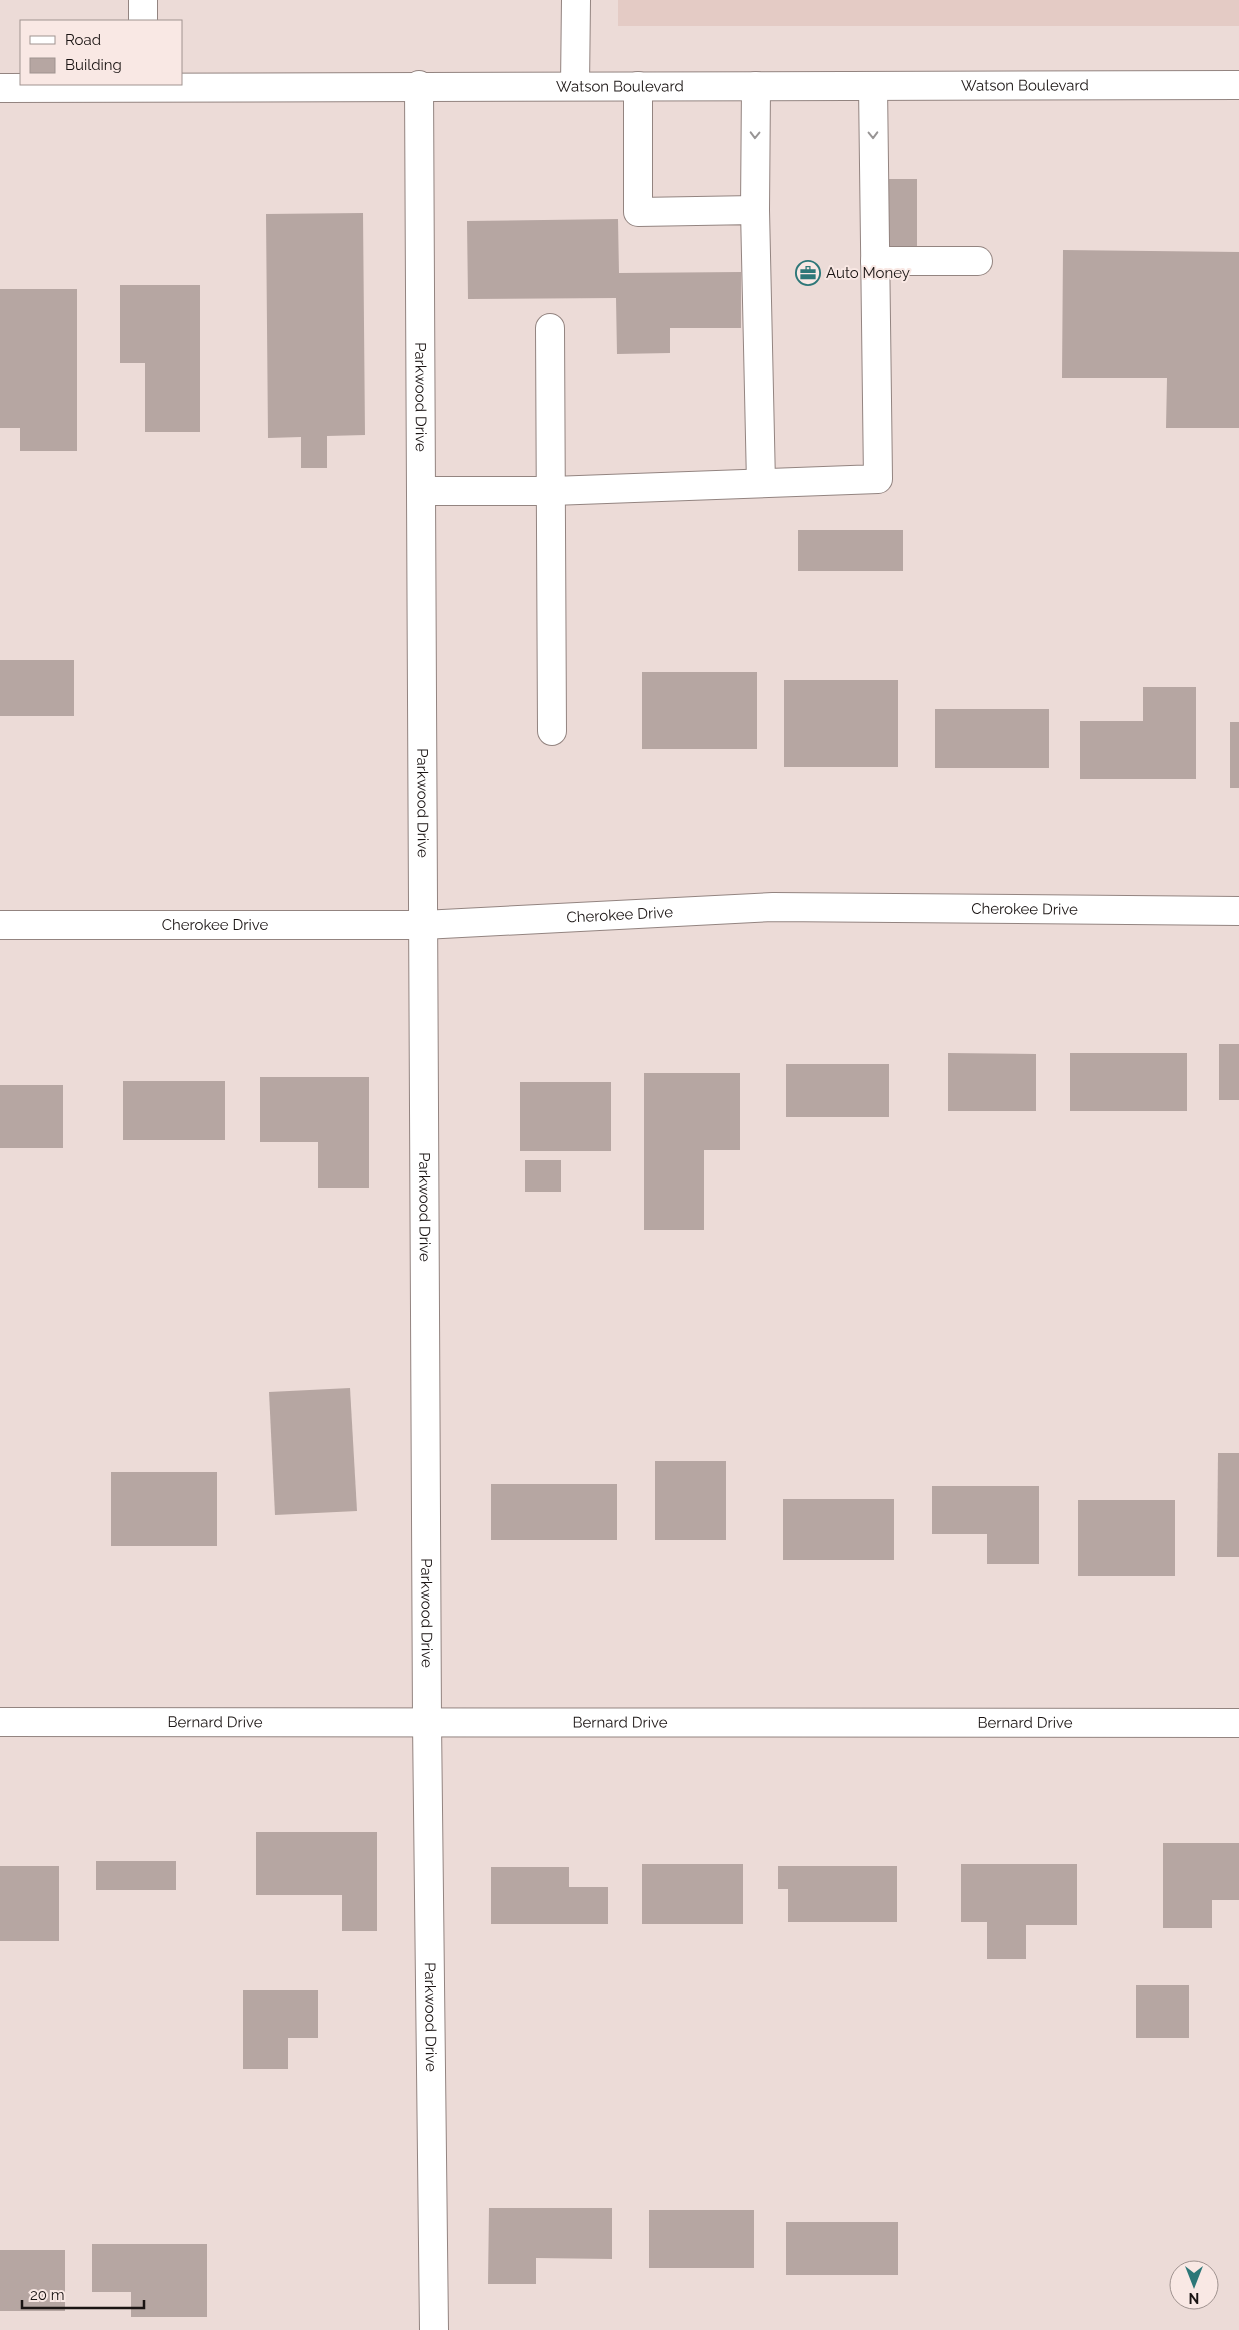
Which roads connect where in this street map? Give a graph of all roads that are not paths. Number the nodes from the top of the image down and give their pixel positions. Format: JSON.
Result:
{"nodes":[{"id":1,"x":144,"y":0,"type":"edge"},
{"id":2,"x":576,"y":0,"type":"edge"},
{"id":3,"x":144,"y":20,"type":"edge"},
{"id":4,"x":419,"y":85,"type":"junction"},
{"id":5,"x":1239,"y":85,"type":"edge"},
{"id":6,"x":144,"y":86,"type":"edge"},
{"id":7,"x":575,"y":86,"type":"junction"},
{"id":8,"x":638,"y":86,"type":"junction"},
{"id":9,"x":756,"y":86,"type":"junction"},
{"id":10,"x":873,"y":86,"type":"junction"},
{"id":11,"x":0,"y":88,"type":"edge"},
{"id":12,"x":754,"y":210,"type":"junction"},
{"id":13,"x":875,"y":261,"type":"junction"},
{"id":14,"x":978,"y":261,"type":"dead end"},
{"id":15,"x":550,"y":328,"type":"dead end"},
{"id":16,"x":761,"y":483,"type":"junction"},
{"id":17,"x":421,"y":491,"type":"junction"},
{"id":18,"x":552,"y":492,"type":"junction"},
{"id":19,"x":552,"y":731,"type":"dead end"},
{"id":20,"x":1239,"y":911,"type":"edge"},
{"id":21,"x":423,"y":925,"type":"junction"},
{"id":22,"x":0,"y":926,"type":"edge"},
{"id":23,"x":0,"y":1722,"type":"edge"},
{"id":24,"x":427,"y":1722,"type":"junction"},
{"id":25,"x":1239,"y":1722,"type":"edge"},
{"id":26,"x":434,"y":2330,"type":"edge"}],
"edges":[{"from":1,"to":3,"type":"street"},
{"from":2,"to":7,"type":"street"},
{"from":4,"to":6,"type":"street","name":"Watson Boulevard"},
{"from":4,"to":7,"type":"street","name":"Watson Boulevard"},
{"from":4,"to":17,"type":"street","name":"Parkwood Drive"},
{"from":5,"to":10,"type":"street","name":"Watson Boulevard"},
{"from":6,"to":11,"type":"street","name":"Watson Boulevard"},
{"from":7,"to":8,"type":"street","name":"Watson Boulevard"},
{"from":8,"to":9,"type":"street","name":"Watson Boulevard"},
{"from":8,"to":12,"type":"street"},
{"from":9,"to":10,"type":"street","name":"Watson Boulevard"},
{"from":9,"to":12,"type":"street","one_way":true},
{"from":10,"to":13,"type":"street","one_way":true},
{"from":12,"to":16,"type":"street"},
{"from":13,"to":14,"type":"street"},
{"from":13,"to":16,"type":"street"},
{"from":15,"to":18,"type":"street"},
{"from":16,"to":18,"type":"street"},
{"from":17,"to":18,"type":"street"},
{"from":17,"to":21,"type":"street","name":"Parkwood Drive"},
{"from":18,"to":19,"type":"street"},
{"from":20,"to":21,"type":"street","name":"Cherokee Drive"},
{"from":21,"to":22,"type":"street","name":"Cherokee Drive"},
{"from":21,"to":24,"type":"street","name":"Parkwood Drive"},
{"from":23,"to":24,"type":"street","name":"Bernard Drive"},
{"from":24,"to":25,"type":"street","name":"Bernard Drive"},
{"from":24,"to":26,"type":"street","name":"Parkwood Drive"}]}
